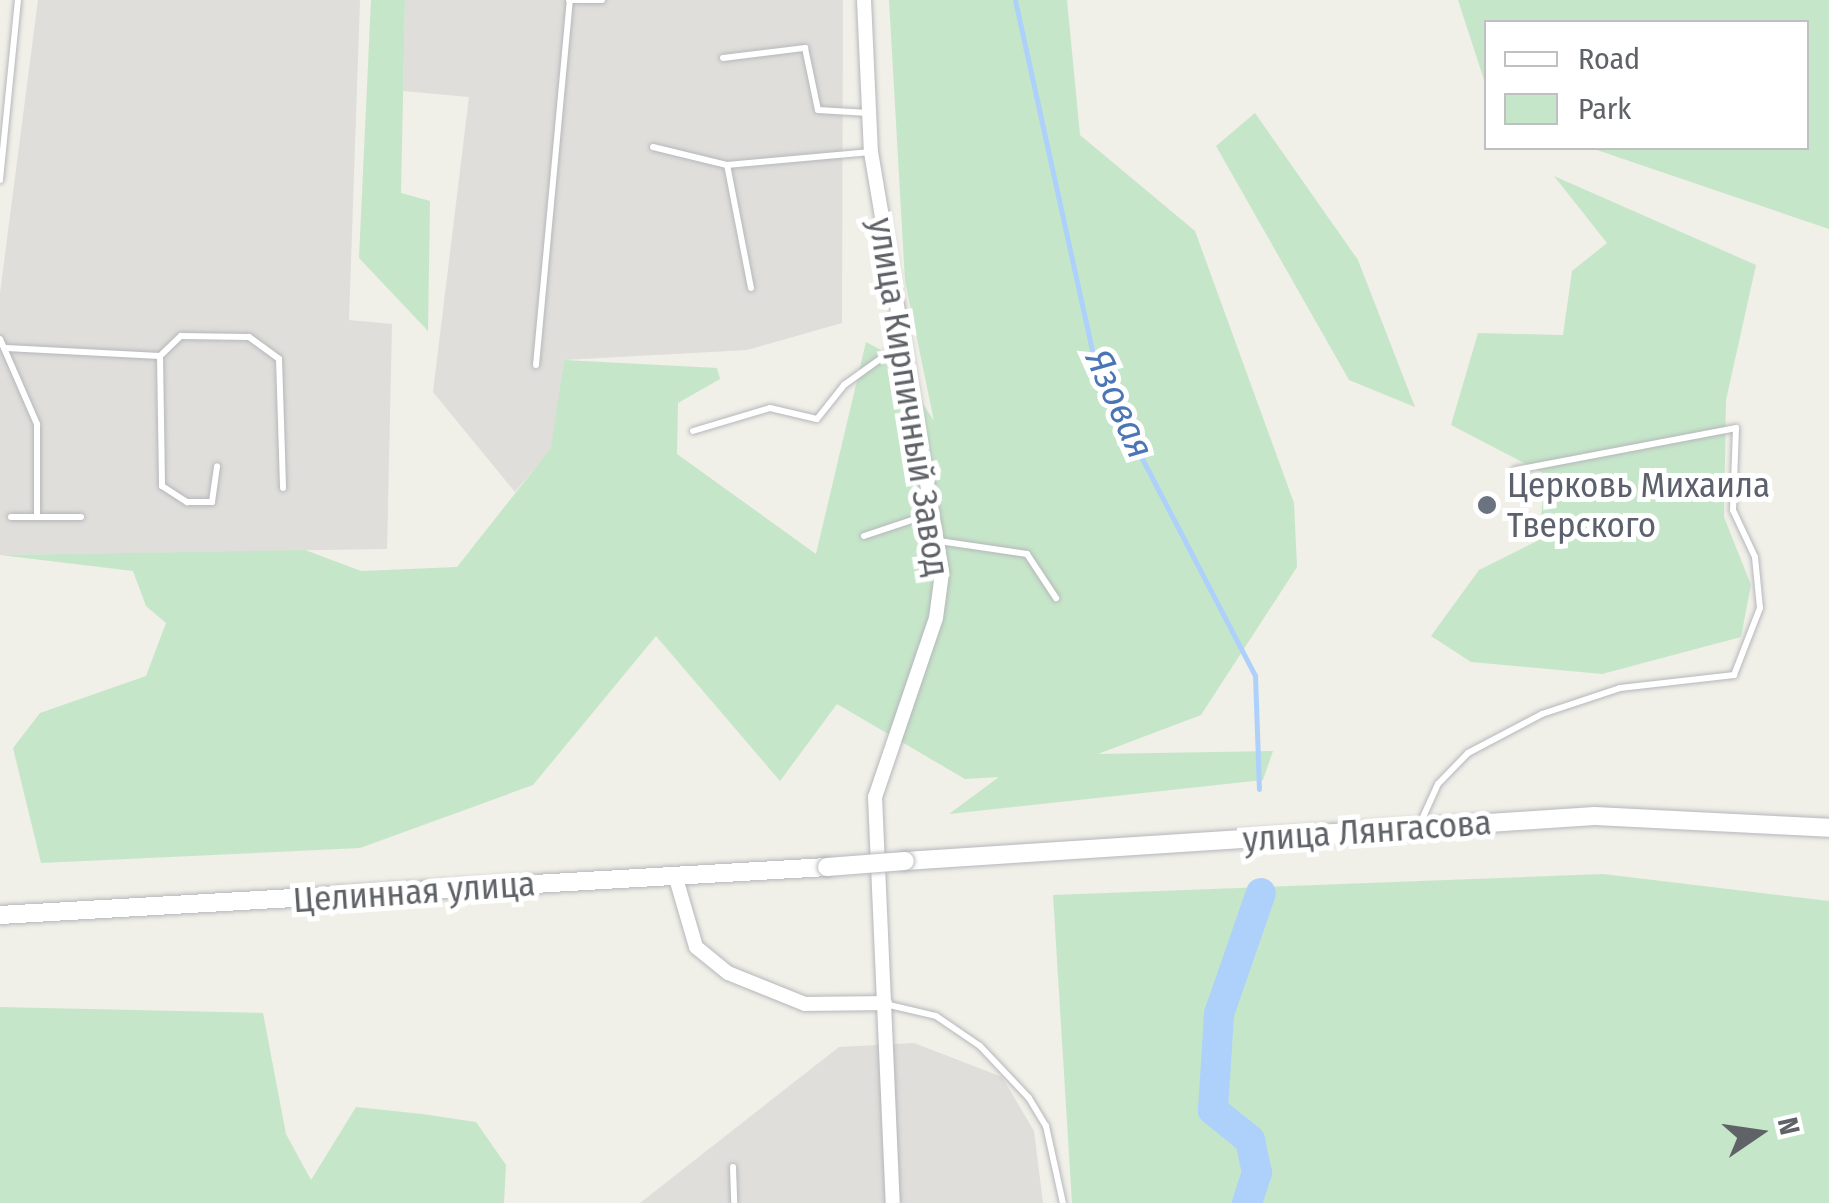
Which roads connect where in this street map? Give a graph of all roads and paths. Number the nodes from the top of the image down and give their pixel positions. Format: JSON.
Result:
{"nodes":[{"id":1,"x":18,"y":0,"type":"edge"},
{"id":2,"x":570,"y":0,"type":"edge"},
{"id":3,"x":602,"y":0,"type":"edge"},
{"id":4,"x":864,"y":0,"type":"edge"},
{"id":5,"x":723,"y":58,"type":"dead end"},
{"id":6,"x":869,"y":113,"type":"junction"},
{"id":7,"x":653,"y":147,"type":"dead end"},
{"id":8,"x":871,"y":152,"type":"junction"},
{"id":9,"x":727,"y":165,"type":"junction"},
{"id":10,"x":0,"y":180,"type":"edge"},
{"id":11,"x":751,"y":288,"type":"dead end"},
{"id":12,"x":0,"y":340,"type":"edge"},
{"id":13,"x":902,"y":344,"type":"junction"},
{"id":14,"x":6,"y":348,"type":"junction"},
{"id":15,"x":160,"y":356,"type":"junction"},
{"id":16,"x":536,"y":365,"type":"dead end"},
{"id":17,"x":692,"y":431,"type":"dead end"},
{"id":18,"x":217,"y":466,"type":"dead end"},
{"id":19,"x":1515,"y":470,"type":"dead end"},
{"id":20,"x":284,"y":488,"type":"dead end"},
{"id":21,"x":934,"y":513,"type":"junction"},
{"id":22,"x":11,"y":516,"type":"dead end"},
{"id":23,"x":38,"y":517,"type":"junction"},
{"id":24,"x":81,"y":518,"type":"dead end"},
{"id":25,"x":864,"y":536,"type":"dead end"},
{"id":26,"x":938,"y":542,"type":"junction"},
{"id":27,"x":1056,"y":598,"type":"dead end"},
{"id":28,"x":1418,"y":828,"type":"junction"},
{"id":29,"x":1829,"y":828,"type":"edge"},
{"id":30,"x":827,"y":867,"type":"joint"},
{"id":31,"x":675,"y":875,"type":"junction"},
{"id":32,"x":0,"y":916,"type":"edge"},
{"id":33,"x":885,"y":1004,"type":"junction"},
{"id":34,"x":732,"y":1167,"type":"dead end"},
{"id":35,"x":734,"y":1203,"type":"edge"},
{"id":36,"x":893,"y":1203,"type":"edge"},
{"id":37,"x":1064,"y":1203,"type":"edge"}],
"edges":[{"from":1,"to":10,"type":"lane"},
{"from":2,"to":3,"type":"lane"},
{"from":2,"to":16,"type":"lane"},
{"from":4,"to":6,"type":"street","name":"улица Кирпичный Завод"},
{"from":5,"to":6,"type":"lane"},
{"from":6,"to":8,"type":"street","name":"улица Кирпичный Завод"},
{"from":7,"to":9,"type":"lane"},
{"from":8,"to":9,"type":"lane"},
{"from":8,"to":13,"type":"street","name":"улица Кирпичный Завод"},
{"from":9,"to":11,"type":"lane"},
{"from":12,"to":14,"type":"lane"},
{"from":13,"to":17,"type":"lane"},
{"from":13,"to":21,"type":"street","name":"улица Кирпичный Завод"},
{"from":14,"to":15,"type":"lane"},
{"from":14,"to":23,"type":"lane"},
{"from":15,"to":18,"type":"lane"},
{"from":15,"to":20,"type":"lane"},
{"from":19,"to":28,"type":"lane"},
{"from":21,"to":25,"type":"lane"},
{"from":21,"to":26,"type":"street","name":"улица Кирпичный Завод"},
{"from":22,"to":23,"type":"lane"},
{"from":23,"to":24,"type":"lane"},
{"from":26,"to":27,"type":"lane"},
{"from":26,"to":33,"type":"street","name":"улица Кирпичный Завод"},
{"from":28,"to":29,"type":"main road","name":"улица Лянгасова"},
{"from":28,"to":30,"type":"main road","name":"улица Лянгасова","bridge":true},
{"from":30,"to":31,"type":"main road","name":"Целинная улица"},
{"from":31,"to":32,"type":"main road","name":"Целинная улица"},
{"from":31,"to":33,"type":"street"},
{"from":33,"to":36,"type":"street","name":"улица Кирпичный Завод"},
{"from":33,"to":37,"type":"lane"},
{"from":34,"to":35,"type":"lane"}]}
